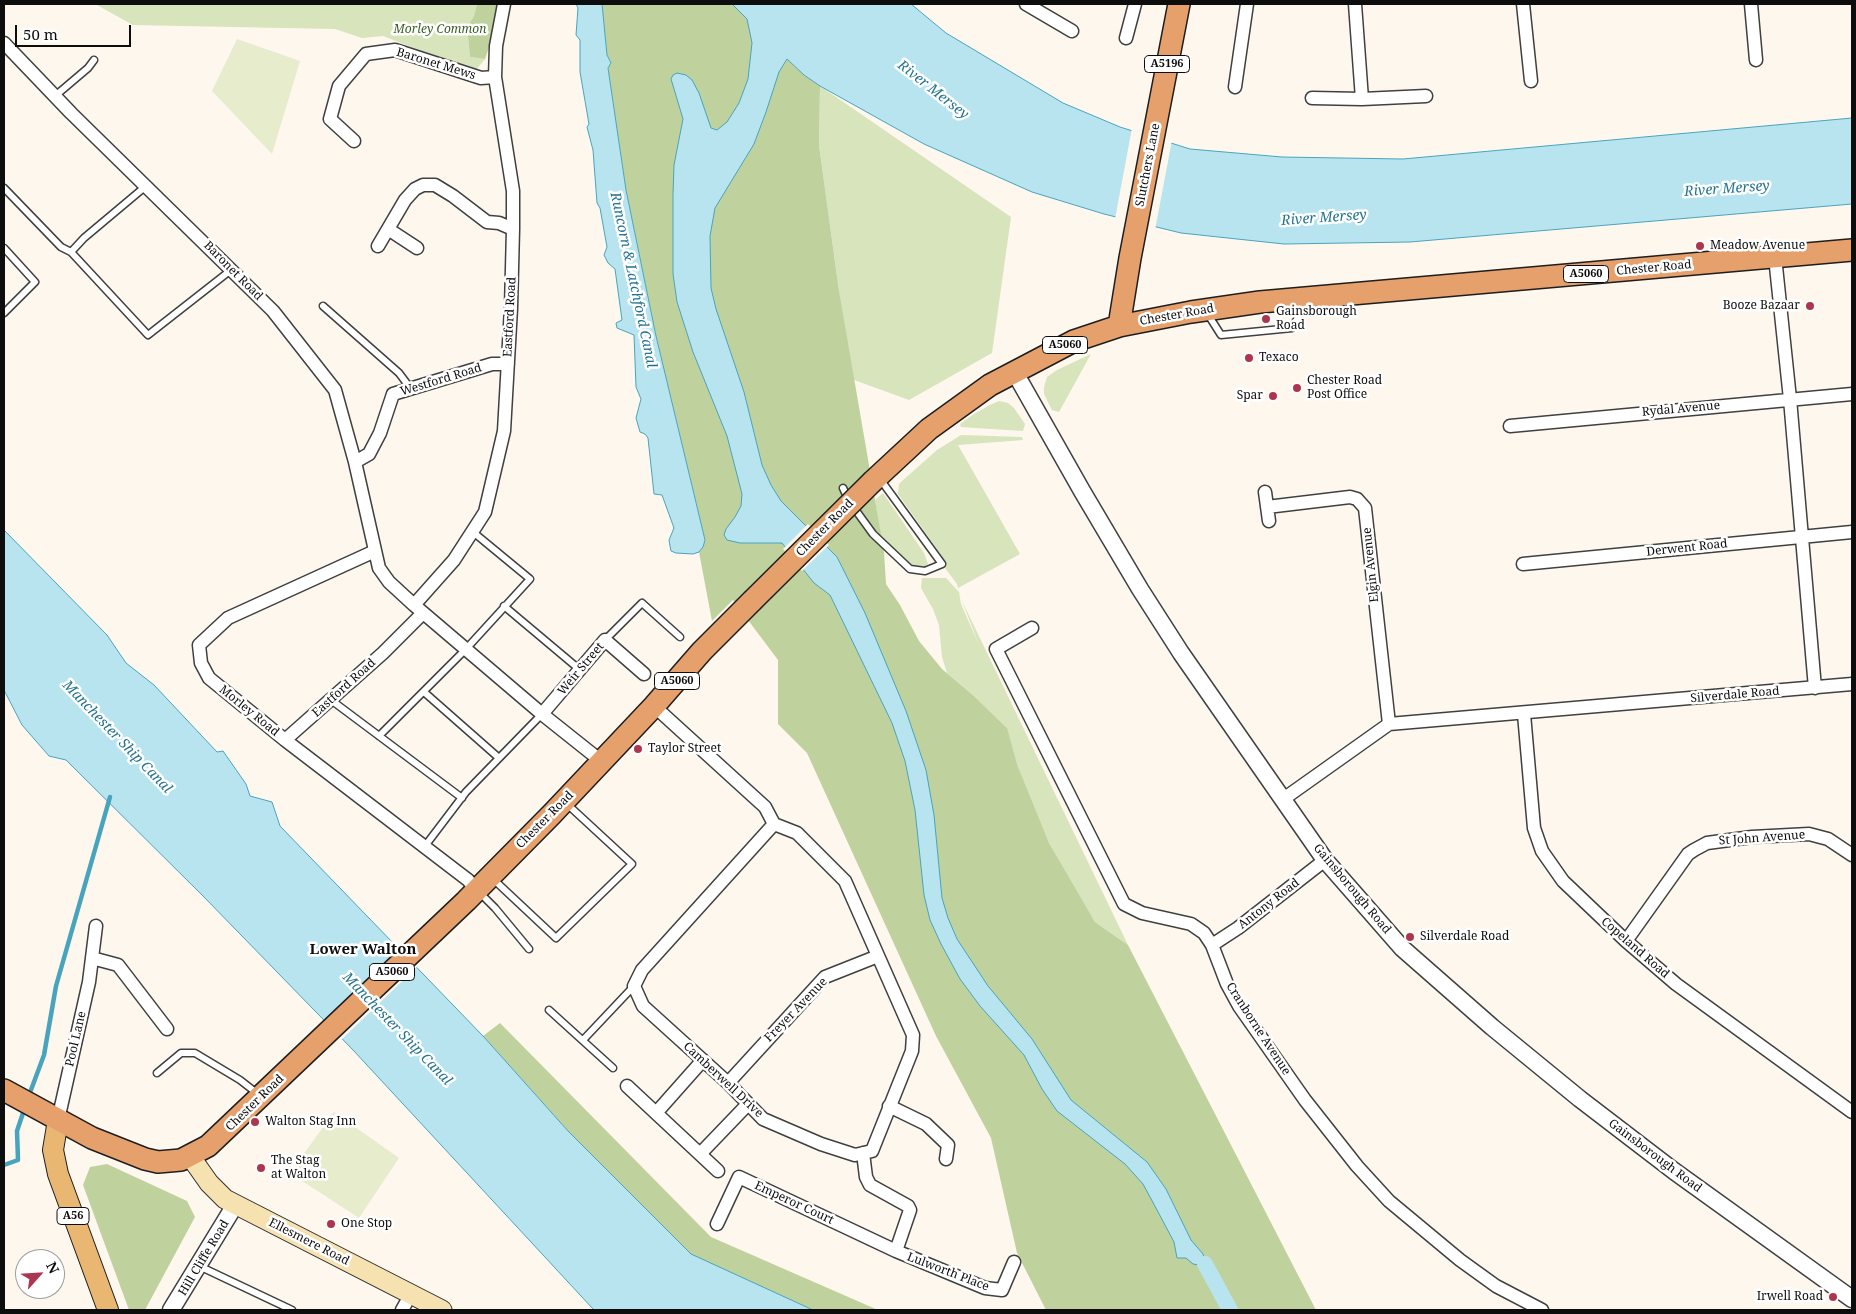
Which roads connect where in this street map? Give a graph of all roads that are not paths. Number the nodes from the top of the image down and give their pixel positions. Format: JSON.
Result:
{"nodes":[{"id":1,"x":504,"y":4,"type":"edge"},
{"id":2,"x":1026,"y":4,"type":"edge"},
{"id":3,"x":1135,"y":4,"type":"edge"},
{"id":4,"x":1179,"y":4,"type":"edge"},
{"id":5,"x":1247,"y":4,"type":"edge"},
{"id":6,"x":1355,"y":4,"type":"edge"},
{"id":7,"x":1523,"y":4,"type":"edge"},
{"id":8,"x":1751,"y":4,"type":"edge"},
{"id":9,"x":1072,"y":31,"type":"dead end"},
{"id":10,"x":1126,"y":38,"type":"dead end"},
{"id":11,"x":4,"y":43,"type":"edge"},
{"id":12,"x":94,"y":60,"type":"dead end"},
{"id":13,"x":1756,"y":60,"type":"dead end"},
{"id":14,"x":495,"y":77,"type":"junction"},
{"id":15,"x":1531,"y":81,"type":"dead end"},
{"id":16,"x":1235,"y":87,"type":"dead end"},
{"id":17,"x":55,"y":96,"type":"junction"},
{"id":18,"x":1426,"y":96,"type":"dead end"},
{"id":19,"x":1312,"y":98,"type":"dead end"},
{"id":20,"x":1362,"y":99,"type":"junction"},
{"id":21,"x":354,"y":141,"type":"dead end"},
{"id":22,"x":146,"y":186,"type":"junction"},
{"id":23,"x":4,"y":188,"type":"edge"},
{"id":24,"x":388,"y":229,"type":"junction"},
{"id":25,"x":513,"y":229,"type":"junction"},
{"id":26,"x":378,"y":246,"type":"dead end"},
{"id":27,"x":4,"y":248,"type":"edge"},
{"id":28,"x":417,"y":248,"type":"dead end"},
{"id":29,"x":1852,"y":250,"type":"edge"},
{"id":30,"x":71,"y":252,"type":"junction"},
{"id":31,"x":1775,"y":257,"type":"junction"},
{"id":32,"x":231,"y":270,"type":"junction"},
{"id":33,"x":1308,"y":299,"type":"junction"},
{"id":34,"x":323,"y":306,"type":"dead end"},
{"id":35,"x":1205,"y":309,"type":"junction"},
{"id":36,"x":4,"y":313,"type":"edge"},
{"id":37,"x":1119,"y":326,"type":"junction"},
{"id":38,"x":508,"y":364,"type":"junction"},
{"id":39,"x":1014,"y":371,"type":"junction"},
{"id":40,"x":411,"y":388,"type":"junction"},
{"id":41,"x":1852,"y":394,"type":"edge"},
{"id":42,"x":1790,"y":400,"type":"junction"},
{"id":43,"x":1510,"y":426,"type":"dead end"},
{"id":44,"x":355,"y":462,"type":"junction"},
{"id":45,"x":875,"y":478,"type":"junction"},
{"id":46,"x":843,"y":488,"type":"dead end"},
{"id":47,"x":1265,"y":492,"type":"dead end"},
{"id":48,"x":1267,"y":507,"type":"junction"},
{"id":49,"x":1269,"y":521,"type":"dead end"},
{"id":50,"x":473,"y":532,"type":"junction"},
{"id":51,"x":1852,"y":532,"type":"edge"},
{"id":52,"x":1801,"y":537,"type":"junction"},
{"id":53,"x":375,"y":551,"type":"junction"},
{"id":54,"x":1523,"y":564,"type":"dead end"},
{"id":55,"x":504,"y":606,"type":"junction"},
{"id":56,"x":418,"y":609,"type":"junction"},
{"id":57,"x":1032,"y":628,"type":"dead end"},
{"id":58,"x":680,"y":637,"type":"dead end"},
{"id":59,"x":606,"y":640,"type":"junction"},
{"id":60,"x":466,"y":650,"type":"junction"},
{"id":61,"x":579,"y":669,"type":"junction"},
{"id":62,"x":644,"y":674,"type":"dead end"},
{"id":63,"x":1852,"y":684,"type":"edge"},
{"id":64,"x":1815,"y":688,"type":"junction"},
{"id":65,"x":424,"y":692,"type":"junction"},
{"id":66,"x":331,"y":700,"type":"junction"},
{"id":67,"x":654,"y":706,"type":"junction"},
{"id":68,"x":542,"y":714,"type":"junction"},
{"id":69,"x":1524,"y":714,"type":"junction"},
{"id":70,"x":1389,"y":724,"type":"junction"},
{"id":71,"x":379,"y":736,"type":"junction"},
{"id":72,"x":285,"y":740,"type":"junction"},
{"id":73,"x":499,"y":758,"type":"junction"},
{"id":74,"x":602,"y":761,"type":"junction"},
{"id":75,"x":462,"y":798,"type":"junction"},
{"id":76,"x":1282,"y":800,"type":"junction"},
{"id":77,"x":565,"y":802,"type":"junction"},
{"id":78,"x":774,"y":824,"type":"junction"},
{"id":79,"x":425,"y":846,"type":"junction"},
{"id":80,"x":1852,"y":854,"type":"edge"},
{"id":81,"x":1324,"y":860,"type":"junction"},
{"id":82,"x":483,"y":883,"type":"junction"},
{"id":83,"x":96,"y":926,"type":"dead end"},
{"id":84,"x":1626,"y":941,"type":"junction"},
{"id":85,"x":1212,"y":945,"type":"junction"},
{"id":86,"x":529,"y":950,"type":"dead end"},
{"id":87,"x":878,"y":956,"type":"junction"},
{"id":88,"x":92,"y":958,"type":"junction"},
{"id":89,"x":634,"y":986,"type":"junction"},
{"id":90,"x":549,"y":1010,"type":"dead end"},
{"id":91,"x":167,"y":1029,"type":"dead end"},
{"id":92,"x":583,"y":1040,"type":"junction"},
{"id":93,"x":703,"y":1060,"type":"junction"},
{"id":94,"x":613,"y":1068,"type":"dead end"},
{"id":95,"x":157,"y":1073,"type":"dead end"},
{"id":96,"x":728,"y":1083,"type":"junction"},
{"id":97,"x":627,"y":1086,"type":"dead end"},
{"id":98,"x":5,"y":1091,"type":"edge"},
{"id":99,"x":261,"y":1096,"type":"junction"},
{"id":100,"x":748,"y":1104,"type":"junction"},
{"id":101,"x":889,"y":1106,"type":"junction"},
{"id":102,"x":1852,"y":1112,"type":"edge"},
{"id":103,"x":656,"y":1113,"type":"junction"},
{"id":104,"x":52,"y":1116,"type":"junction"},
{"id":105,"x":864,"y":1153,"type":"junction"},
{"id":106,"x":700,"y":1154,"type":"junction"},
{"id":107,"x":190,"y":1156,"type":"junction"},
{"id":108,"x":946,"y":1159,"type":"dead end"},
{"id":109,"x":718,"y":1172,"type":"dead end"},
{"id":110,"x":235,"y":1205,"type":"junction"},
{"id":111,"x":717,"y":1224,"type":"dead end"},
{"id":112,"x":896,"y":1251,"type":"junction"},
{"id":113,"x":1014,"y":1262,"type":"dead end"},
{"id":114,"x":199,"y":1266,"type":"junction"},
{"id":115,"x":1850,"y":1293,"type":"edge"},
{"id":116,"x":407,"y":1302,"type":"edge"},
{"id":117,"x":108,"y":1310,"type":"edge"},
{"id":118,"x":171,"y":1310,"type":"edge"},
{"id":119,"x":292,"y":1310,"type":"edge"},
{"id":120,"x":442,"y":1310,"type":"edge"},
{"id":121,"x":1542,"y":1310,"type":"edge"}],
"edges":[{"from":1,"to":14,"type":"street","name":"Eastford Road"},
{"from":2,"to":9,"type":"street"},
{"from":3,"to":10,"type":"street"},
{"from":4,"to":37,"type":"highway","name":"Slutchers Lane","number":"A5196"},
{"from":5,"to":16,"type":"street"},
{"from":6,"to":20,"type":"street"},
{"from":7,"to":15,"type":"street"},
{"from":8,"to":13,"type":"street"},
{"from":11,"to":17,"type":"street","name":"Baronet Road"},
{"from":12,"to":17,"type":"lane"},
{"from":14,"to":21,"type":"street","name":"Baronet Mews"},
{"from":14,"to":25,"type":"street","name":"Eastford Road"},
{"from":17,"to":22,"type":"street","name":"Baronet Road"},
{"from":18,"to":20,"type":"street"},
{"from":19,"to":20,"type":"street"},
{"from":22,"to":30,"type":"lane"},
{"from":22,"to":32,"type":"street","name":"Baronet Road"},
{"from":23,"to":30,"type":"lane"},
{"from":24,"to":25,"type":"street"},
{"from":24,"to":26,"type":"street"},
{"from":24,"to":28,"type":"street"},
{"from":25,"to":38,"type":"street","name":"Eastford Road"},
{"from":27,"to":36,"type":"lane"},
{"from":29,"to":31,"type":"highway","name":"Chester Road","number":"A5060"},
{"from":30,"to":32,"type":"lane"},
{"from":31,"to":33,"type":"highway","name":"Chester Road","number":"A5060"},
{"from":31,"to":42,"type":"street"},
{"from":32,"to":44,"type":"street","name":"Baronet Road"},
{"from":33,"to":35,"type":"highway","name":"Chester Road","number":"A5060"},
{"from":33,"to":35,"type":"lane"},
{"from":34,"to":40,"type":"lane"},
{"from":35,"to":37,"type":"highway","name":"Chester Road","number":"A5060"},
{"from":37,"to":39,"type":"highway","name":"Chester Road","number":"A5060"},
{"from":38,"to":40,"type":"street","name":"Westford Road"},
{"from":38,"to":50,"type":"street","name":"Eastford Road"},
{"from":39,"to":45,"type":"highway","name":"Chester Road","number":"A5060"},
{"from":39,"to":76,"type":"street","name":"Gainsborough Road"},
{"from":40,"to":44,"type":"street","name":"Westford Road"},
{"from":41,"to":42,"type":"street","name":"Rydal Avenue"},
{"from":42,"to":43,"type":"street","name":"Rydal Avenue"},
{"from":42,"to":52,"type":"street"},
{"from":44,"to":53,"type":"street","name":"Baronet Road"},
{"from":45,"to":46,"type":"lane"},
{"from":45,"to":67,"type":"highway","name":"Chester Road","number":"A5060","bridge":true},
{"from":47,"to":48,"type":"street"},
{"from":48,"to":49,"type":"street"},
{"from":48,"to":70,"type":"street","name":"Elgin Avenue"},
{"from":50,"to":55,"type":"lane"},
{"from":50,"to":56,"type":"street","name":"Eastford Road"},
{"from":51,"to":52,"type":"street","name":"Derwent Road"},
{"from":52,"to":54,"type":"street","name":"Derwent Road"},
{"from":52,"to":64,"type":"street"},
{"from":53,"to":56,"type":"street"},
{"from":53,"to":72,"type":"street","name":"Morley Road"},
{"from":55,"to":60,"type":"lane"},
{"from":55,"to":61,"type":"lane"},
{"from":56,"to":60,"type":"street"},
{"from":56,"to":66,"type":"street","name":"Eastford Road"},
{"from":57,"to":85,"type":"street","name":"Cranborne Avenue"},
{"from":58,"to":59,"type":"lane"},
{"from":59,"to":61,"type":"street","name":"Weir Street"},
{"from":59,"to":62,"type":"street","name":"Weir Street"},
{"from":60,"to":65,"type":"lane"},
{"from":60,"to":68,"type":"street"},
{"from":61,"to":68,"type":"street","name":"Weir Street"},
{"from":63,"to":64,"type":"street","name":"Silverdale Road"},
{"from":64,"to":69,"type":"street","name":"Silverdale Road"},
{"from":65,"to":71,"type":"lane"},
{"from":65,"to":73,"type":"lane"},
{"from":66,"to":71,"type":"lane"},
{"from":66,"to":72,"type":"street","name":"Eastford Road"},
{"from":67,"to":74,"type":"highway","name":"Chester Road","number":"A5060"},
{"from":67,"to":78,"type":"street"},
{"from":68,"to":73,"type":"lane"},
{"from":68,"to":74,"type":"street"},
{"from":69,"to":70,"type":"street","name":"Silverdale Road"},
{"from":69,"to":84,"type":"street","name":"Copeland Road"},
{"from":70,"to":76,"type":"street"},
{"from":71,"to":75,"type":"lane"},
{"from":72,"to":79,"type":"street","name":"Morley Road"},
{"from":73,"to":75,"type":"lane"},
{"from":74,"to":77,"type":"highway","name":"Chester Road","number":"A5060"},
{"from":75,"to":79,"type":"lane"},
{"from":76,"to":81,"type":"street","name":"Gainsborough Road"},
{"from":77,"to":82,"type":"highway","name":"Chester Road","number":"A5060"},
{"from":77,"to":82,"type":"lane"},
{"from":78,"to":87,"type":"street"},
{"from":78,"to":89,"type":"street"},
{"from":79,"to":82,"type":"street","name":"Morley Road"},
{"from":80,"to":84,"type":"street","name":"St John Avenue"},
{"from":81,"to":85,"type":"street","name":"Antony Road"},
{"from":81,"to":115,"type":"street","name":"Gainsborough Road"},
{"from":82,"to":86,"type":"lane"},
{"from":82,"to":99,"type":"highway","name":"Chester Road","number":"A5060"},
{"from":83,"to":88,"type":"street","name":"Pool Lane"},
{"from":84,"to":102,"type":"street","name":"Copeland Road"},
{"from":85,"to":121,"type":"street","name":"Cranborne Avenue"},
{"from":87,"to":96,"type":"street","name":"Freyer Avenue"},
{"from":87,"to":101,"type":"street"},
{"from":88,"to":91,"type":"street"},
{"from":88,"to":104,"type":"street","name":"Pool Lane"},
{"from":89,"to":92,"type":"lane"},
{"from":89,"to":93,"type":"street","name":"Camberwell Drive"},
{"from":90,"to":92,"type":"lane"},
{"from":92,"to":94,"type":"lane"},
{"from":93,"to":96,"type":"street","name":"Camberwell Drive"},
{"from":93,"to":103,"type":"street"},
{"from":95,"to":99,"type":"lane"},
{"from":96,"to":100,"type":"street","name":"Camberwell Drive"},
{"from":97,"to":103,"type":"street"},
{"from":98,"to":104,"type":"highway","name":"Chester Road"},
{"from":99,"to":107,"type":"highway","name":"Chester Road","number":"A5060"},
{"from":100,"to":105,"type":"street","name":"Camberwell Drive"},
{"from":100,"to":106,"type":"street"},
{"from":101,"to":105,"type":"street"},
{"from":101,"to":108,"type":"street"},
{"from":103,"to":106,"type":"street"},
{"from":104,"to":107,"type":"highway","name":"Chester Road","number":"A5060"},
{"from":104,"to":117,"type":"main road","number":"A56"},
{"from":105,"to":112,"type":"street"},
{"from":106,"to":109,"type":"street"},
{"from":107,"to":110,"type":"main road","name":"Ellesmere Road"},
{"from":110,"to":114,"type":"street","name":"Hill Cliffe Road"},
{"from":110,"to":116,"type":"main road","name":"Ellesmere Road"},
{"from":111,"to":112,"type":"street","name":"Emperor Court"},
{"from":112,"to":113,"type":"street","name":"Lulworth Place"},
{"from":114,"to":118,"type":"street","name":"Hill Cliffe Road"},
{"from":114,"to":119,"type":"lane"},
{"from":116,"to":120,"type":"main road","name":"Ellesmere Road"}]}
